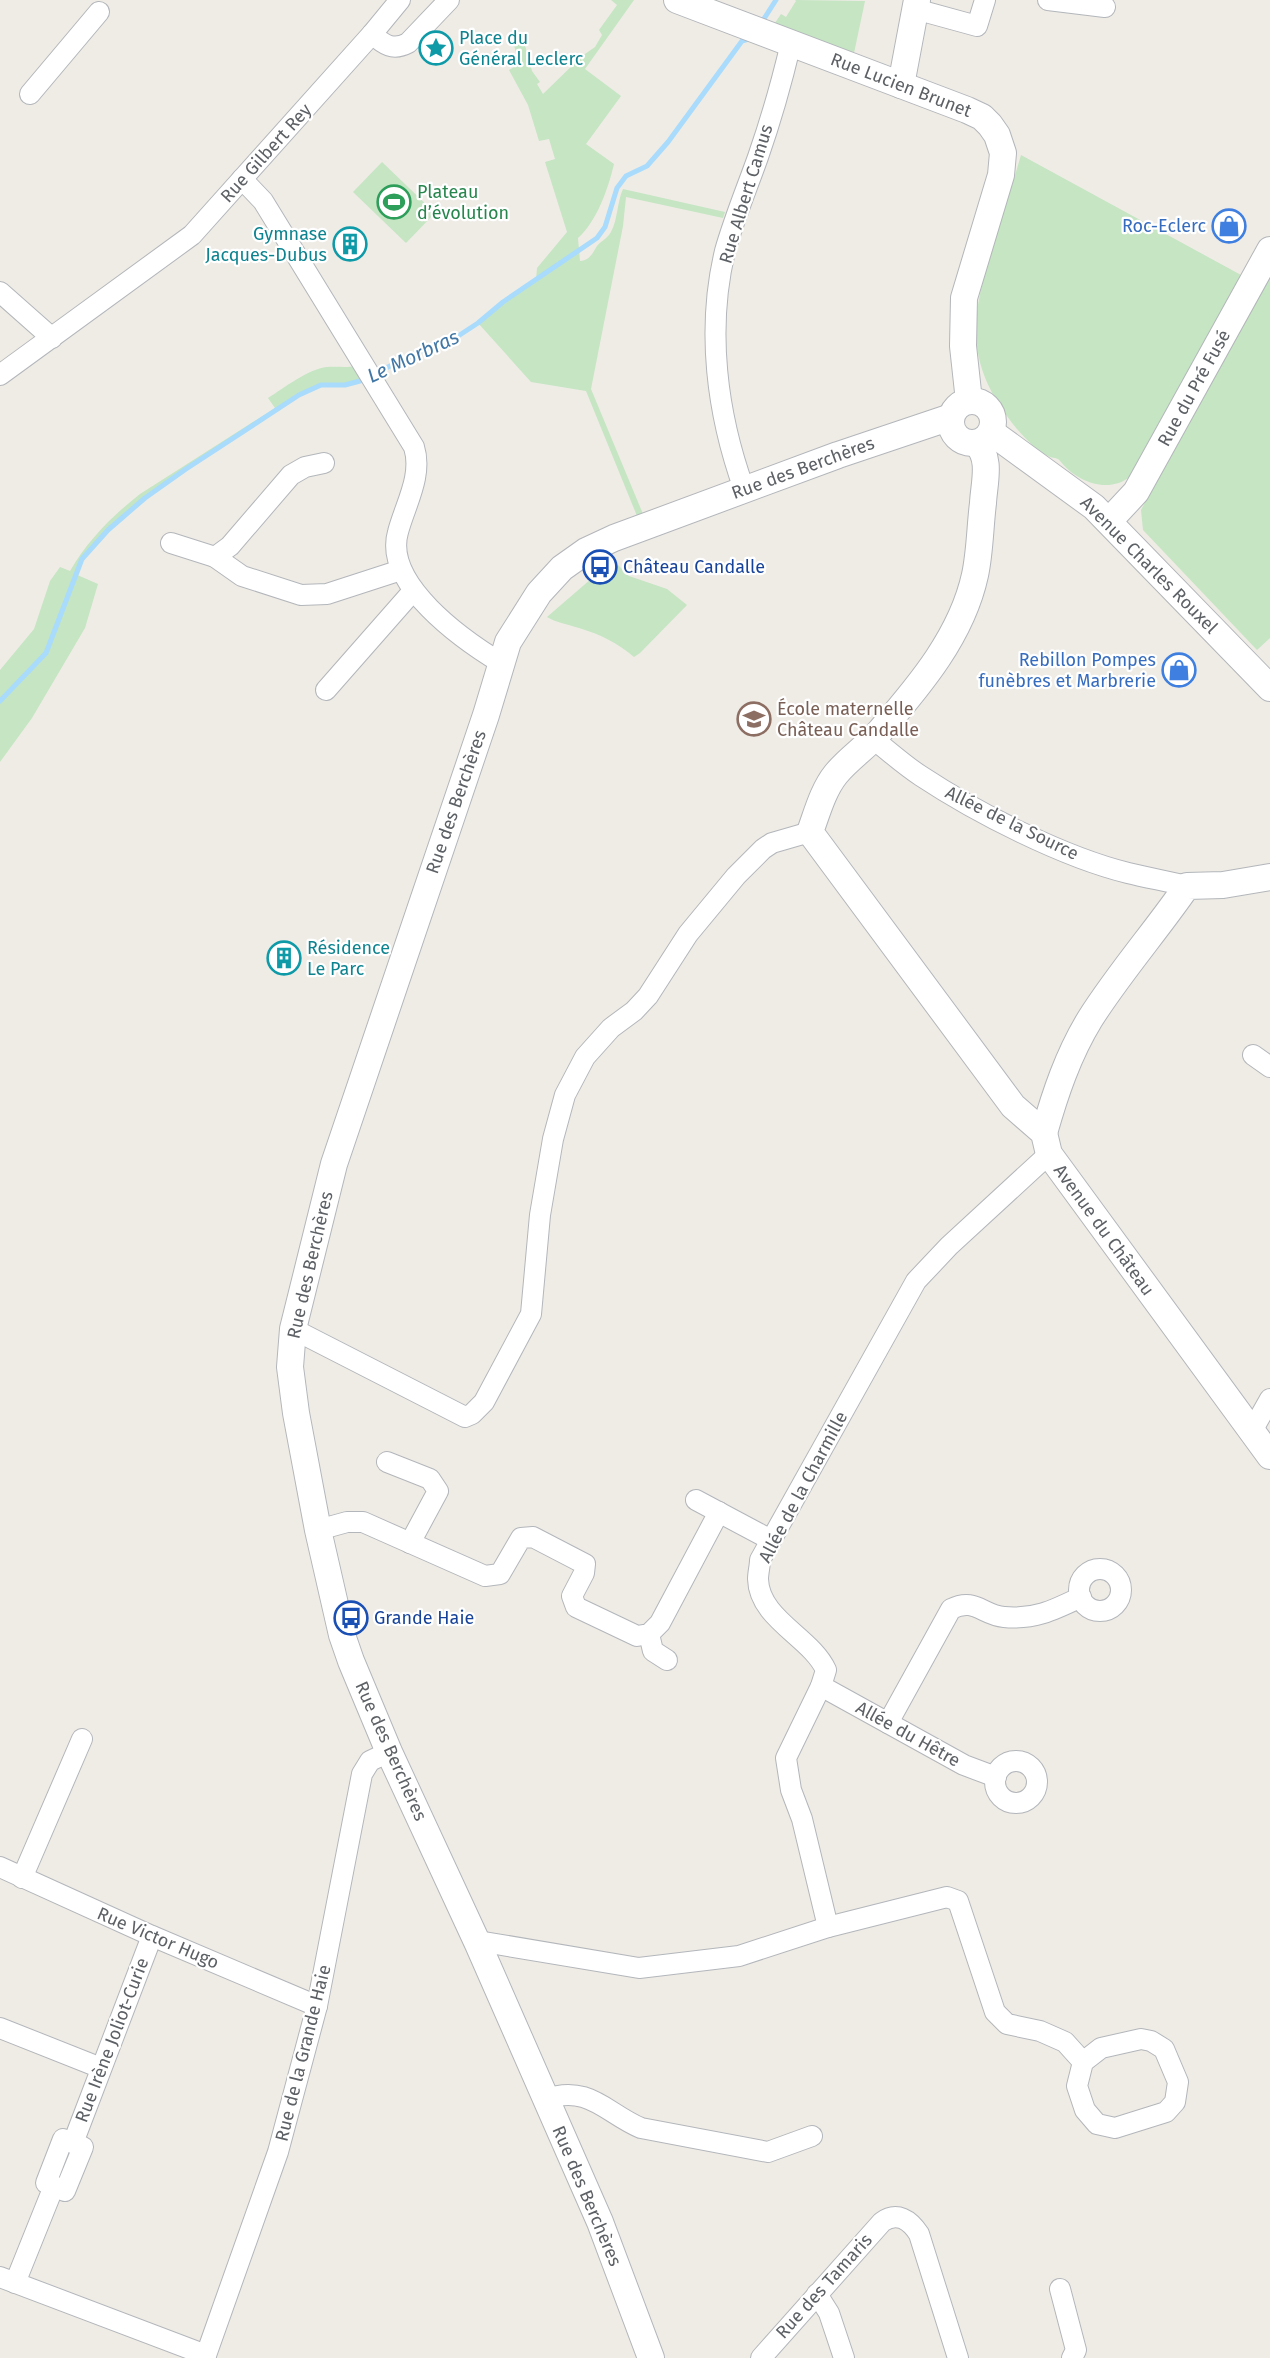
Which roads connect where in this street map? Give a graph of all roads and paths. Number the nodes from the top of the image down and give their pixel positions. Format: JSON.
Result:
{"nodes":[{"id":1,"x":400,"y":0,"type":"edge"},
{"id":2,"x":449,"y":0,"type":"edge"},
{"id":3,"x":677,"y":0,"type":"edge"},
{"id":4,"x":985,"y":0,"type":"edge"},
{"id":5,"x":1048,"y":0,"type":"edge"},
{"id":6,"x":916,"y":4,"type":"edge"},
{"id":7,"x":1106,"y":7,"type":"dead end"},
{"id":8,"x":99,"y":12,"type":"dead end"},
{"id":9,"x":372,"y":34,"type":"junction"},
{"id":10,"x":791,"y":43,"type":"junction"},
{"id":11,"x":901,"y":85,"type":"junction"},
{"id":12,"x":30,"y":94,"type":"dead end"},
{"id":13,"x":242,"y":179,"type":"junction"},
{"id":14,"x":1270,"y":250,"type":"edge"},
{"id":15,"x":0,"y":292,"type":"edge"},
{"id":16,"x":52,"y":338,"type":"junction"},
{"id":17,"x":0,"y":375,"type":"edge"},
{"id":18,"x":960,"y":409,"type":"junction"},
{"id":19,"x":983,"y":437,"type":"junction"},
{"id":20,"x":324,"y":463,"type":"dead end"},
{"id":21,"x":744,"y":489,"type":"junction"},
{"id":22,"x":1109,"y":521,"type":"junction"},
{"id":23,"x":171,"y":543,"type":"dead end"},
{"id":24,"x":215,"y":556,"type":"junction"},
{"id":25,"x":401,"y":570,"type":"junction"},
{"id":26,"x":413,"y":591,"type":"junction"},
{"id":27,"x":501,"y":663,"type":"junction"},
{"id":28,"x":1270,"y":688,"type":"edge"},
{"id":29,"x":326,"y":690,"type":"dead end"},
{"id":30,"x":873,"y":739,"type":"junction"},
{"id":31,"x":810,"y":832,"type":"junction"},
{"id":32,"x":1270,"y":877,"type":"edge"},
{"id":33,"x":1187,"y":885,"type":"junction"},
{"id":34,"x":1253,"y":1056,"type":"dead end"},
{"id":35,"x":1270,"y":1067,"type":"edge"},
{"id":36,"x":1046,"y":1144,"type":"junction"},
{"id":37,"x":300,"y":1332,"type":"junction"},
{"id":38,"x":1270,"y":1399,"type":"edge"},
{"id":39,"x":1252,"y":1431,"type":"junction"},
{"id":40,"x":1270,"y":1456,"type":"edge"},
{"id":41,"x":387,"y":1462,"type":"dead end"},
{"id":42,"x":696,"y":1500,"type":"dead end"},
{"id":43,"x":719,"y":1512,"type":"junction"},
{"id":44,"x":318,"y":1530,"type":"junction"},
{"id":45,"x":771,"y":1540,"type":"junction"},
{"id":46,"x":410,"y":1543,"type":"junction"},
{"id":47,"x":1081,"y":1597,"type":"dead end"},
{"id":48,"x":649,"y":1635,"type":"junction"},
{"id":49,"x":668,"y":1660,"type":"dead end"},
{"id":50,"x":821,"y":1686,"type":"junction"},
{"id":51,"x":888,"y":1723,"type":"junction"},
{"id":52,"x":82,"y":1739,"type":"dead end"},
{"id":53,"x":389,"y":1752,"type":"junction"},
{"id":54,"x":996,"y":1777,"type":"dead end"},
{"id":55,"x":0,"y":1867,"type":"edge"},
{"id":56,"x":22,"y":1878,"type":"junction"},
{"id":57,"x":828,"y":1927,"type":"junction"},
{"id":58,"x":152,"y":1936,"type":"junction"},
{"id":59,"x":478,"y":1944,"type":"junction"},
{"id":60,"x":317,"y":2006,"type":"junction"},
{"id":61,"x":0,"y":2028,"type":"edge"},
{"id":62,"x":1083,"y":2062,"type":"junction"},
{"id":63,"x":102,"y":2068,"type":"junction"},
{"id":64,"x":546,"y":2099,"type":"junction"},
{"id":65,"x":812,"y":2136,"type":"dead end"},
{"id":66,"x":8,"y":2280,"type":"edge"},
{"id":67,"x":1060,"y":2289,"type":"dead end"},
{"id":68,"x":817,"y":2294,"type":"junction"},
{"id":69,"x":205,"y":2357,"type":"edge"},
{"id":70,"x":651,"y":2358,"type":"edge"},
{"id":71,"x":761,"y":2358,"type":"edge"},
{"id":72,"x":844,"y":2358,"type":"edge"},
{"id":73,"x":958,"y":2358,"type":"edge"},
{"id":74,"x":1072,"y":2358,"type":"edge"}],
"edges":[{"from":1,"to":9,"type":"street","name":"Rue Gilbert Rey"},
{"from":2,"to":9,"type":"street"},
{"from":3,"to":10,"type":"street","name":"Rue Lucien Brunet"},
{"from":4,"to":6,"type":"street"},
{"from":5,"to":7,"type":"street"},
{"from":6,"to":11,"type":"street"},
{"from":8,"to":12,"type":"street"},
{"from":9,"to":13,"type":"street","name":"Rue Gilbert Rey"},
{"from":10,"to":11,"type":"street","name":"Rue Lucien Brunet"},
{"from":10,"to":21,"type":"street","name":"Rue Albert Camus"},
{"from":11,"to":18,"type":"street","name":"Rue Lucien Brunet"},
{"from":13,"to":16,"type":"street","name":"Rue Gilbert Rey"},
{"from":13,"to":25,"type":"street"},
{"from":14,"to":22,"type":"street","name":"Rue du Pré Fusé"},
{"from":15,"to":16,"type":"street"},
{"from":16,"to":17,"type":"street","name":"Rue Gilbert Rey"},
{"from":18,"to":19,"type":"street"},
{"from":18,"to":19,"type":"street"},
{"from":18,"to":21,"type":"street","name":"Rue des Berchères"},
{"from":19,"to":22,"type":"street","name":"Avenue Charles Rouxel"},
{"from":19,"to":30,"type":"street"},
{"from":20,"to":24,"type":"street"},
{"from":21,"to":27,"type":"street","name":"Rue des Berchères"},
{"from":22,"to":28,"type":"street","name":"Avenue Charles Rouxel"},
{"from":23,"to":24,"type":"street"},
{"from":24,"to":25,"type":"street"},
{"from":25,"to":26,"type":"street"},
{"from":26,"to":27,"type":"street"},
{"from":26,"to":29,"type":"street"},
{"from":27,"to":37,"type":"street","name":"Rue des Berchères"},
{"from":30,"to":31,"type":"street"},
{"from":30,"to":33,"type":"street","name":"Allée de la Source"},
{"from":31,"to":36,"type":"street","name":"Avenue du Château"},
{"from":31,"to":37,"type":"street"},
{"from":32,"to":33,"type":"street","name":"Allée de la Source"},
{"from":33,"to":36,"type":"street"},
{"from":34,"to":35,"type":"street"},
{"from":36,"to":39,"type":"street","name":"Avenue du Château"},
{"from":36,"to":45,"type":"street","name":"Allée de la Charmille"},
{"from":37,"to":44,"type":"street","name":"Rue des Berchères"},
{"from":38,"to":39,"type":"street"},
{"from":39,"to":40,"type":"street","name":"Avenue du Château"},
{"from":41,"to":46,"type":"street"},
{"from":42,"to":43,"type":"street"},
{"from":43,"to":45,"type":"street"},
{"from":43,"to":48,"type":"street"},
{"from":44,"to":46,"type":"street"},
{"from":44,"to":53,"type":"street","name":"Rue des Berchères"},
{"from":45,"to":50,"type":"street","name":"Allée de la Charmille"},
{"from":46,"to":48,"type":"street"},
{"from":47,"to":51,"type":"street"},
{"from":48,"to":49,"type":"street"},
{"from":50,"to":51,"type":"street","name":"Allée du Hêtre"},
{"from":50,"to":57,"type":"street","name":"Allée de la Charmille"},
{"from":51,"to":54,"type":"street","name":"Allée du Hêtre"},
{"from":52,"to":56,"type":"street"},
{"from":53,"to":59,"type":"street","name":"Rue des Berchères"},
{"from":53,"to":60,"type":"street","name":"Rue de la Grande Haie"},
{"from":55,"to":56,"type":"street","name":"Rue Victor Hugo"},
{"from":56,"to":58,"type":"street","name":"Rue Victor Hugo"},
{"from":57,"to":59,"type":"street"},
{"from":57,"to":62,"type":"street"},
{"from":58,"to":60,"type":"street","name":"Rue Victor Hugo"},
{"from":58,"to":63,"type":"street","name":"Rue Irène Joliot-Curie"},
{"from":59,"to":64,"type":"street","name":"Rue des Berchères"},
{"from":60,"to":69,"type":"street","name":"Rue de la Grande Haie"},
{"from":61,"to":63,"type":"street"},
{"from":62,"to":62,"type":"street"},
{"from":63,"to":66,"type":"street","name":"Rue Irène Joliot-Curie"},
{"from":64,"to":65,"type":"street"},
{"from":64,"to":70,"type":"street","name":"Rue des Berchères"},
{"from":66,"to":69,"type":"street"},
{"from":67,"to":74,"type":"street"},
{"from":68,"to":71,"type":"street","name":"Rue des Tamaris"},
{"from":68,"to":72,"type":"street"},
{"from":68,"to":73,"type":"street","name":"Rue des Tamaris"}]}
